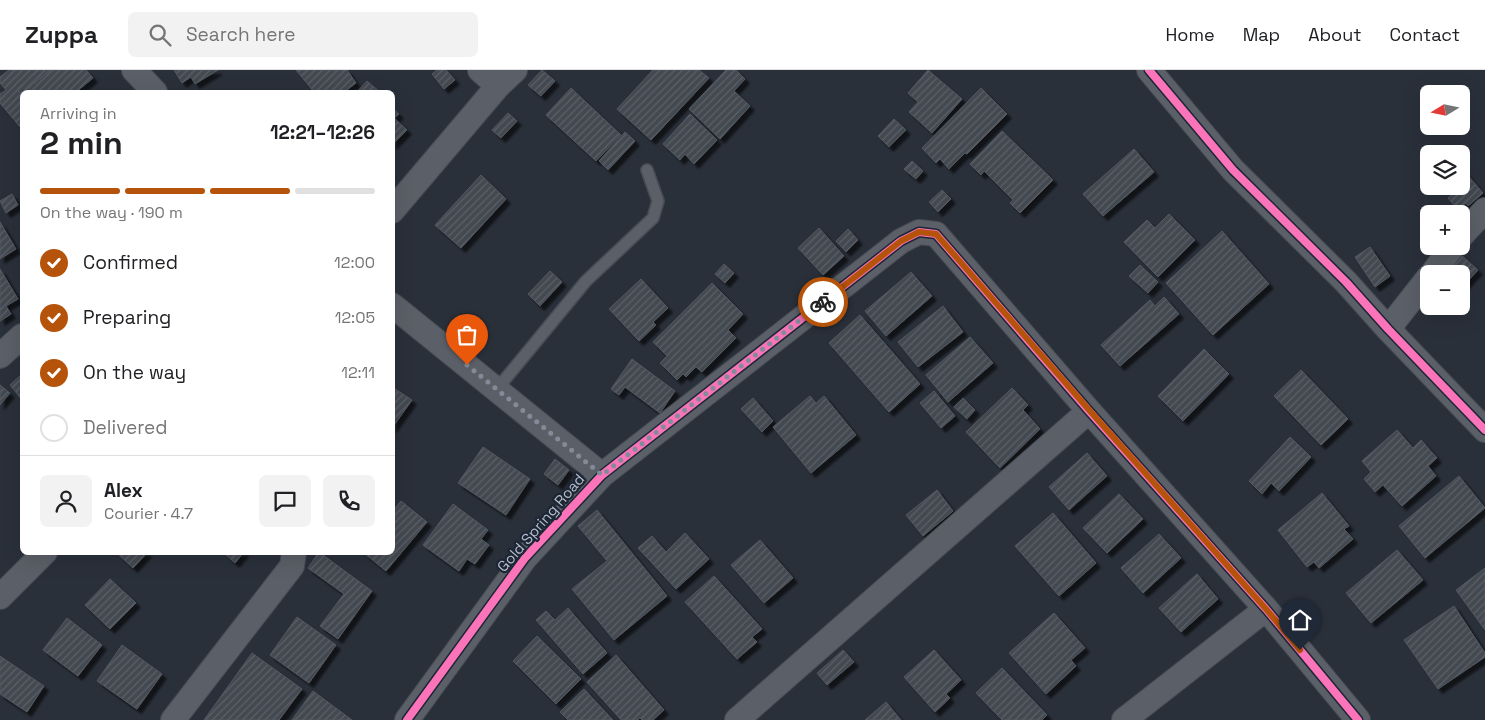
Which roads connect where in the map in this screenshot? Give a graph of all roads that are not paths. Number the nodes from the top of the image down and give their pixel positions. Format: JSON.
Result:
{"nodes":[{"id":1,"x":134,"y":70,"type":"edge"},
{"id":2,"x":480,"y":70,"type":"edge"},
{"id":3,"x":515,"y":70,"type":"edge"},
{"id":4,"x":1149,"y":70,"type":"edge"},
{"id":5,"x":498,"y":86,"type":"junction"},
{"id":6,"x":153,"y":90,"type":"edge"},
{"id":7,"x":647,"y":170,"type":"dead end"},
{"id":8,"x":395,"y":207,"type":"edge"},
{"id":9,"x":1485,"y":210,"type":"edge"},
{"id":10,"x":1470,"y":226,"type":"edge"},
{"id":11,"x":1420,"y":289,"type":"edge"},
{"id":12,"x":395,"y":307,"type":"edge"},
{"id":13,"x":1388,"y":330,"type":"junction"},
{"id":14,"x":20,"y":338,"type":"edge"},
{"id":15,"x":0,"y":356,"type":"edge"},
{"id":16,"x":497,"y":389,"type":"junction"},
{"id":17,"x":1090,"y":411,"type":"junction"},
{"id":18,"x":1485,"y":430,"type":"edge"},
{"id":19,"x":602,"y":475,"type":"junction"},
{"id":20,"x":42,"y":555,"type":"edge"},
{"id":21,"x":294,"y":555,"type":"edge"},
{"id":22,"x":0,"y":597,"type":"edge"},
{"id":23,"x":1266,"y":609,"type":"junction"},
{"id":24,"x":173,"y":720,"type":"edge"},
{"id":25,"x":407,"y":720,"type":"edge"},
{"id":26,"x":737,"y":720,"type":"edge"},
{"id":27,"x":1124,"y":720,"type":"edge"},
{"id":28,"x":1358,"y":720,"type":"edge"}],
"edges":[{"from":1,"to":6,"type":"street"},
{"from":2,"to":5,"type":"street"},
{"from":3,"to":5,"type":"street"},
{"from":4,"to":13,"type":"street"},
{"from":5,"to":8,"type":"street"},
{"from":7,"to":16,"type":"lane"},
{"from":9,"to":10,"type":"street"},
{"from":11,"to":13,"type":"street"},
{"from":12,"to":16,"type":"street"},
{"from":13,"to":18,"type":"street"},
{"from":14,"to":15,"type":"street"},
{"from":16,"to":19,"type":"street"},
{"from":17,"to":19,"type":"street","name":"Gold Spring Road"},
{"from":17,"to":23,"type":"street","name":"Gold Spring Road"},
{"from":17,"to":26,"type":"street"},
{"from":19,"to":25,"type":"street","name":"Gold Spring Road"},
{"from":20,"to":22,"type":"street"},
{"from":21,"to":24,"type":"street"},
{"from":23,"to":27,"type":"street"},
{"from":23,"to":28,"type":"street","name":"Gold Spring Road"}]}
